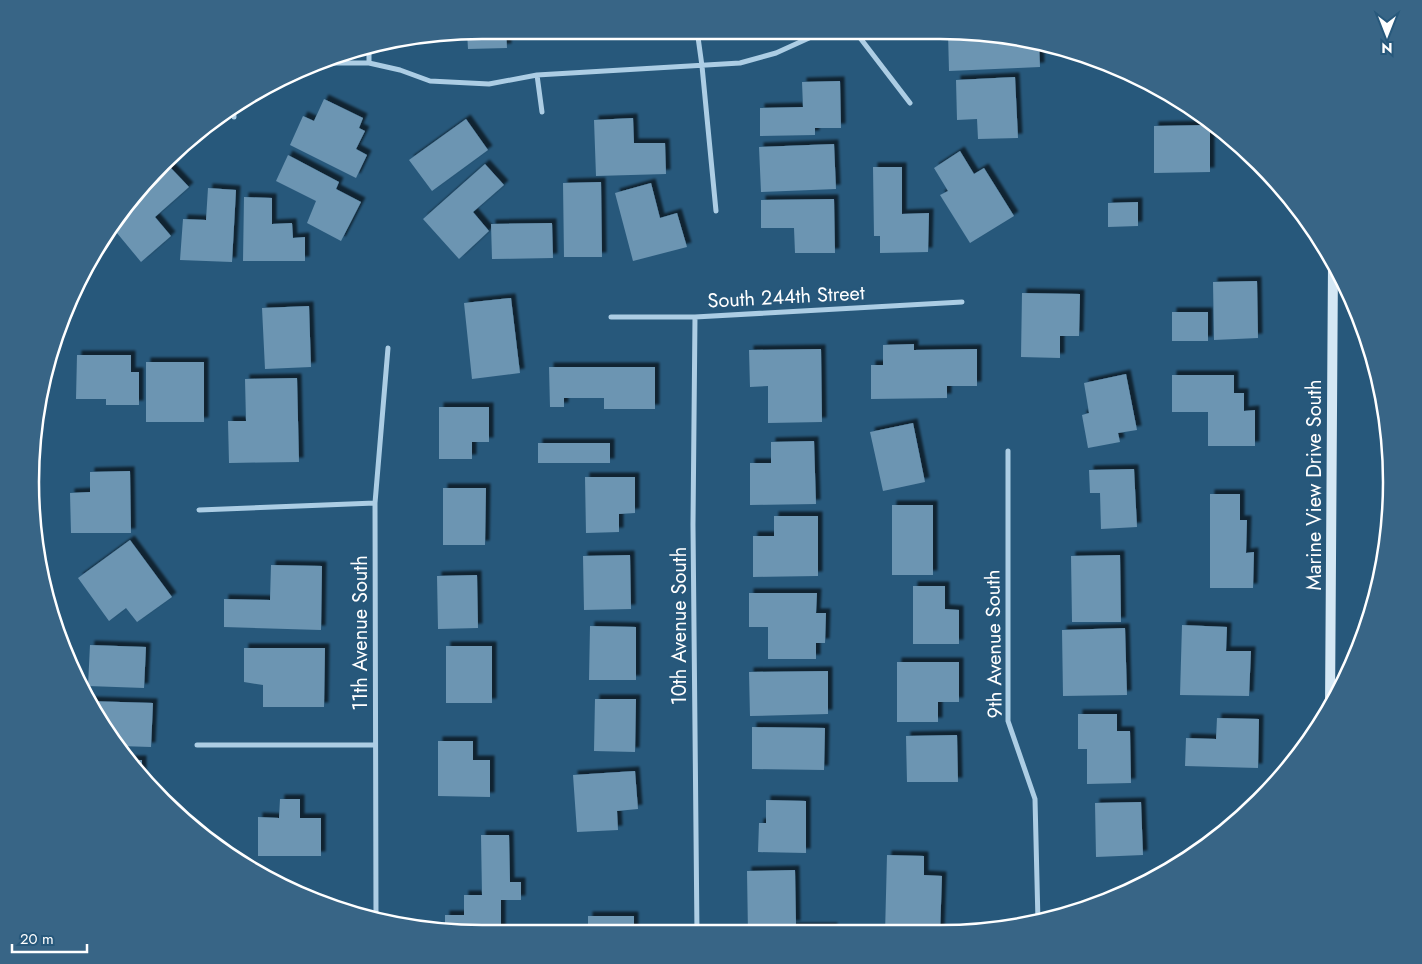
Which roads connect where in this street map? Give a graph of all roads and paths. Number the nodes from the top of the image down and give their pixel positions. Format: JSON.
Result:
{"nodes":[{"id":1,"x":698,"y":39,"type":"edge"},
{"id":2,"x":807,"y":39,"type":"edge"},
{"id":3,"x":861,"y":39,"type":"edge"},
{"id":4,"x":370,"y":53,"type":"edge"},
{"id":5,"x":337,"y":63,"type":"edge"},
{"id":6,"x":369,"y":63,"type":"junction"},
{"id":7,"x":702,"y":66,"type":"junction"},
{"id":8,"x":537,"y":75,"type":"junction"},
{"id":9,"x":910,"y":103,"type":"dead end"},
{"id":10,"x":542,"y":112,"type":"dead end"},
{"id":11,"x":716,"y":211,"type":"dead end"},
{"id":12,"x":1334,"y":278,"type":"edge"},
{"id":13,"x":962,"y":302,"type":"dead end"},
{"id":14,"x":696,"y":317,"type":"junction"},
{"id":15,"x":611,"y":318,"type":"dead end"},
{"id":16,"x":388,"y":348,"type":"dead end"},
{"id":17,"x":1008,"y":451,"type":"dead end"},
{"id":18,"x":374,"y":503,"type":"junction"},
{"id":19,"x":199,"y":510,"type":"dead end"},
{"id":20,"x":1330,"y":693,"type":"edge"},
{"id":21,"x":197,"y":746,"type":"dead end"},
{"id":22,"x":375,"y":746,"type":"junction"},
{"id":23,"x":376,"y":912,"type":"edge"},
{"id":24,"x":1038,"y":914,"type":"edge"},
{"id":25,"x":697,"y":925,"type":"edge"}],
"edges":[{"from":1,"to":7,"type":"street"},
{"from":2,"to":7,"type":"street"},
{"from":3,"to":9,"type":"street"},
{"from":4,"to":6,"type":"street"},
{"from":5,"to":6,"type":"street"},
{"from":6,"to":8,"type":"street"},
{"from":7,"to":8,"type":"street"},
{"from":7,"to":11,"type":"street"},
{"from":8,"to":10,"type":"street"},
{"from":12,"to":20,"type":"main road","name":"Marine View Drive South"},
{"from":13,"to":14,"type":"street","name":"South 244th Street"},
{"from":14,"to":15,"type":"street","name":"South 244th Street"},
{"from":14,"to":25,"type":"street","name":"10th Avenue South"},
{"from":16,"to":18,"type":"street","name":"11th Avenue South"},
{"from":17,"to":24,"type":"street","name":"9th Avenue South"},
{"from":18,"to":19,"type":"street"},
{"from":18,"to":22,"type":"street","name":"11th Avenue South"},
{"from":21,"to":22,"type":"street"},
{"from":22,"to":23,"type":"street","name":"11th Avenue South"}]}
